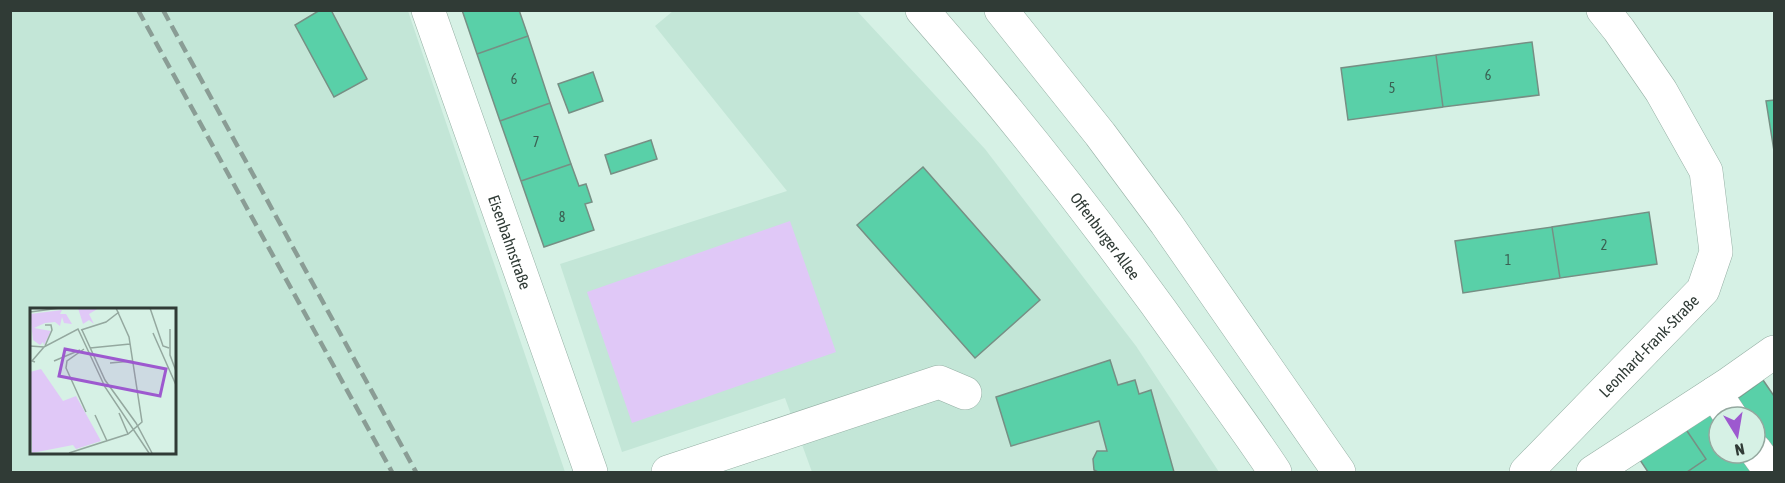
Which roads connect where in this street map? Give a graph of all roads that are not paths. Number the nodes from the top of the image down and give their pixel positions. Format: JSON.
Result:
{"nodes":[{"id":1,"x":428,"y":10,"type":"edge"},
{"id":2,"x":922,"y":10,"type":"edge"},
{"id":3,"x":1001,"y":10,"type":"edge"},
{"id":4,"x":1603,"y":10,"type":"edge"},
{"id":5,"x":1771,"y":362,"type":"edge"},
{"id":6,"x":965,"y":393,"type":"dead end"},
{"id":7,"x":1723,"y":405,"type":"edge"},
{"id":8,"x":1707,"y":413,"type":"edge"},
{"id":9,"x":591,"y":472,"type":"edge"},
{"id":10,"x":668,"y":472,"type":"edge"},
{"id":11,"x":1275,"y":472,"type":"edge"},
{"id":12,"x":1339,"y":472,"type":"edge"},
{"id":13,"x":1526,"y":472,"type":"edge"},
{"id":14,"x":1593,"y":472,"type":"edge"}],
"edges":[{"from":1,"to":9,"type":"street","name":"Eisenbahnstraße"},
{"from":2,"to":11,"type":"street","name":"Offenburger Allee"},
{"from":3,"to":12,"type":"street"},
{"from":4,"to":13,"type":"street","name":"Leonhard-Frank-Straße"},
{"from":5,"to":7,"type":"street"},
{"from":6,"to":10,"type":"street"},
{"from":8,"to":14,"type":"street"}]}
